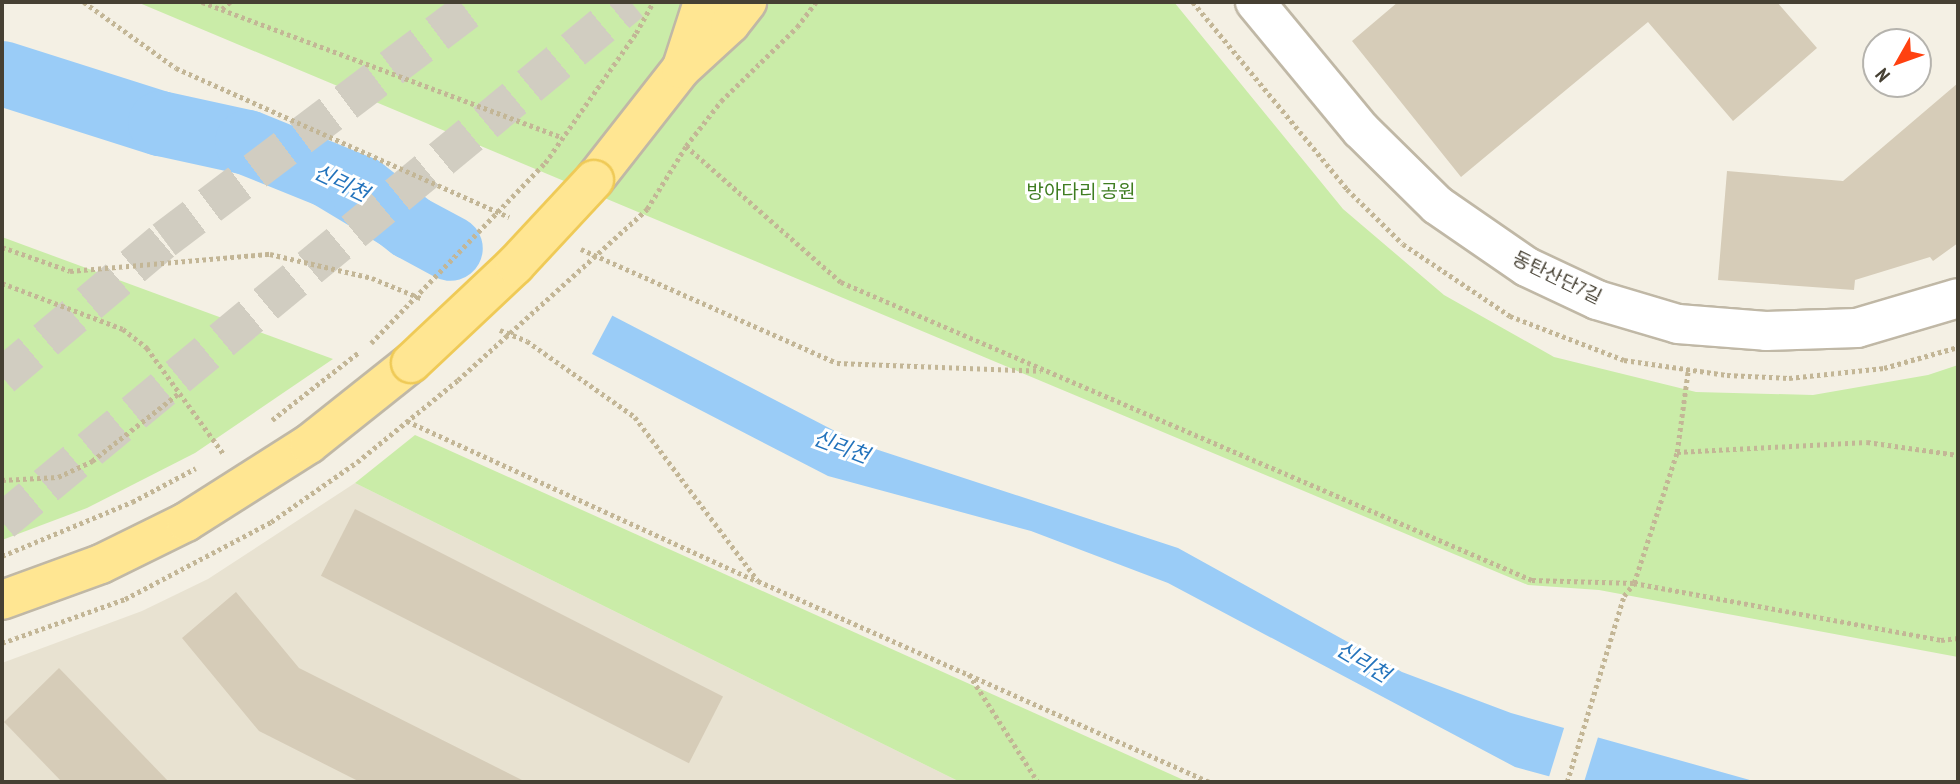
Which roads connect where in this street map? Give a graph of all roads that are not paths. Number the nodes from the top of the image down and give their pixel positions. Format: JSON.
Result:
{"nodes":[{"id":1,"x":704,"y":2,"type":"edge"},
{"id":2,"x":747,"y":2,"type":"edge"},
{"id":3,"x":1255,"y":2,"type":"edge"},
{"id":4,"x":681,"y":69,"type":"junction"},
{"id":5,"x":1958,"y":298,"type":"edge"},
{"id":6,"x":2,"y":600,"type":"edge"}],
"edges":[{"from":1,"to":4,"type":"main road"},
{"from":2,"to":4,"type":"main road"},
{"from":3,"to":5,"type":"street","name":"동탄산단7길"},
{"from":4,"to":6,"type":"main road","bridge":true}]}
